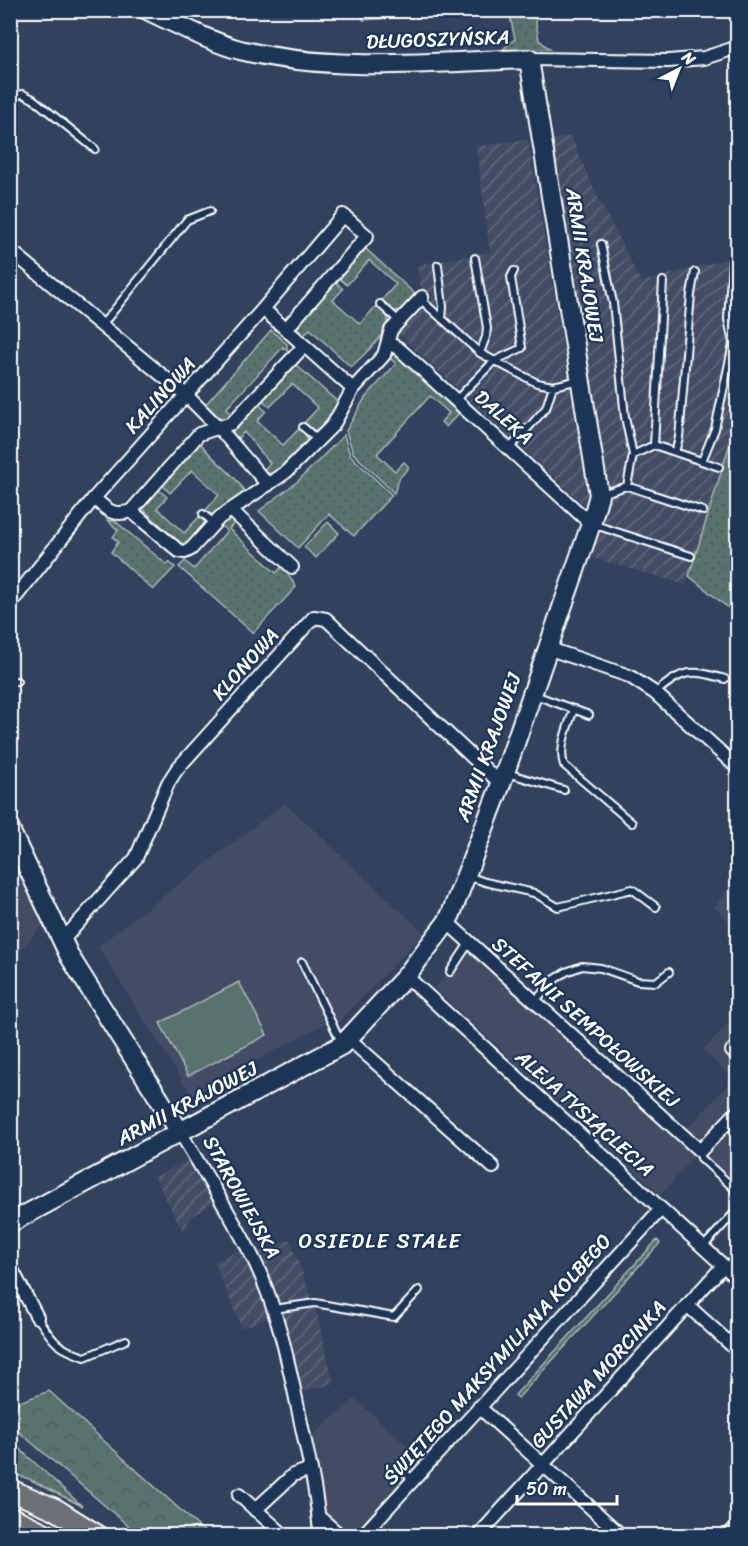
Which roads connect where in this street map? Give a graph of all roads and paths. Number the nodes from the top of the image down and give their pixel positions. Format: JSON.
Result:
{"nodes":[{"id":1,"x":147,"y":10,"type":"edge"},
{"id":2,"x":738,"y":47,"type":"edge"},
{"id":3,"x":529,"y":59,"type":"junction"},
{"id":4,"x":10,"y":96,"type":"edge"},
{"id":5,"x":95,"y":149,"type":"dead end"},
{"id":6,"x":210,"y":211,"type":"dead end"},
{"id":7,"x":601,"y":244,"type":"dead end"},
{"id":8,"x":10,"y":250,"type":"edge"},
{"id":9,"x":475,"y":258,"type":"dead end"},
{"id":10,"x":738,"y":261,"type":"edge"},
{"id":11,"x":438,"y":265,"type":"dead end"},
{"id":12,"x":514,"y":271,"type":"dead end"},
{"id":13,"x":695,"y":272,"type":"dead end"},
{"id":14,"x":663,"y":281,"type":"dead end"},
{"id":15,"x":421,"y":298,"type":"joint"},
{"id":16,"x":380,"y":304,"type":"dead end"},
{"id":17,"x":263,"y":309,"type":"junction"},
{"id":18,"x":442,"y":319,"type":"junction"},
{"id":19,"x":399,"y":321,"type":"junction"},
{"id":20,"x":102,"y":325,"type":"junction"},
{"id":21,"x":286,"y":329,"type":"junction"},
{"id":22,"x":738,"y":336,"type":"edge"},
{"id":23,"x":388,"y":343,"type":"junction"},
{"id":24,"x":733,"y":344,"type":"junction"},
{"id":25,"x":304,"y":346,"type":"junction"},
{"id":26,"x":480,"y":353,"type":"junction"},
{"id":27,"x":494,"y":361,"type":"junction"},
{"id":28,"x":580,"y":380,"type":"junction"},
{"id":29,"x":554,"y":386,"type":"junction"},
{"id":30,"x":353,"y":389,"type":"junction"},
{"id":31,"x":186,"y":395,"type":"junction"},
{"id":32,"x":456,"y":400,"type":"junction"},
{"id":33,"x":303,"y":427,"type":"dead end"},
{"id":34,"x":219,"y":428,"type":"junction"},
{"id":35,"x":318,"y":440,"type":"junction"},
{"id":36,"x":654,"y":445,"type":"junction"},
{"id":37,"x":509,"y":449,"type":"junction"},
{"id":38,"x":675,"y":452,"type":"junction"},
{"id":39,"x":633,"y":455,"type":"junction"},
{"id":40,"x":702,"y":461,"type":"junction"},
{"id":41,"x":719,"y":467,"type":"dead end"},
{"id":42,"x":268,"y":485,"type":"junction"},
{"id":43,"x":627,"y":486,"type":"junction"},
{"id":44,"x":599,"y":495,"type":"junction"},
{"id":45,"x":94,"y":498,"type":"junction"},
{"id":46,"x":231,"y":510,"type":"junction"},
{"id":47,"x":131,"y":511,"type":"junction"},
{"id":48,"x":703,"y":511,"type":"dead end"},
{"id":49,"x":203,"y":514,"type":"dead end"},
{"id":50,"x":213,"y":523,"type":"junction"},
{"id":51,"x":591,"y":524,"type":"junction"},
{"id":52,"x":691,"y":556,"type":"dead end"},
{"id":53,"x":292,"y":567,"type":"dead end"},
{"id":54,"x":10,"y":604,"type":"edge"},
{"id":55,"x":547,"y":648,"type":"junction"},
{"id":56,"x":725,"y":679,"type":"dead end"},
{"id":57,"x":655,"y":693,"type":"junction"},
{"id":58,"x":532,"y":694,"type":"junction"},
{"id":59,"x":574,"y":710,"type":"junction"},
{"id":60,"x":590,"y":715,"type":"dead end"},
{"id":61,"x":738,"y":768,"type":"edge"},
{"id":62,"x":503,"y":778,"type":"junction"},
{"id":63,"x":564,"y":790,"type":"dead end"},
{"id":64,"x":632,"y":823,"type":"dead end"},
{"id":65,"x":10,"y":830,"type":"edge"},
{"id":66,"x":466,"y":875,"type":"junction"},
{"id":67,"x":656,"y":907,"type":"dead end"},
{"id":68,"x":447,"y":922,"type":"junction"},
{"id":69,"x":62,"y":941,"type":"junction"},
{"id":70,"x":469,"y":943,"type":"junction"},
{"id":71,"x":302,"y":962,"type":"dead end"},
{"id":72,"x":450,"y":972,"type":"dead end"},
{"id":73,"x":669,"y":972,"type":"dead end"},
{"id":74,"x":406,"y":976,"type":"junction"},
{"id":75,"x":534,"y":1002,"type":"junction"},
{"id":76,"x":345,"y":1041,"type":"junction"},
{"id":77,"x":738,"y":1046,"type":"edge"},
{"id":78,"x":738,"y":1056,"type":"edge"},
{"id":79,"x":738,"y":1110,"type":"edge"},
{"id":80,"x":180,"y":1132,"type":"junction"},
{"id":81,"x":700,"y":1151,"type":"junction"},
{"id":82,"x":493,"y":1167,"type":"dead end"},
{"id":83,"x":738,"y":1192,"type":"edge"},
{"id":84,"x":661,"y":1209,"type":"junction"},
{"id":85,"x":738,"y":1209,"type":"edge"},
{"id":86,"x":10,"y":1223,"type":"edge"},
{"id":87,"x":703,"y":1247,"type":"junction"},
{"id":88,"x":10,"y":1266,"type":"edge"},
{"id":89,"x":723,"y":1266,"type":"junction"},
{"id":90,"x":738,"y":1279,"type":"edge"},
{"id":91,"x":419,"y":1290,"type":"dead end"},
{"id":92,"x":687,"y":1305,"type":"junction"},
{"id":93,"x":274,"y":1309,"type":"junction"},
{"id":94,"x":37,"y":1317,"type":"joint"},
{"id":95,"x":126,"y":1340,"type":"dead end"},
{"id":96,"x":738,"y":1351,"type":"edge"},
{"id":97,"x":479,"y":1407,"type":"junction"},
{"id":98,"x":542,"y":1464,"type":"junction"},
{"id":99,"x":399,"y":1467,"type":"dead end"},
{"id":100,"x":311,"y":1469,"type":"junction"},
{"id":101,"x":413,"y":1479,"type":"junction"},
{"id":102,"x":10,"y":1490,"type":"edge"},
{"id":103,"x":239,"y":1495,"type":"dead end"},
{"id":104,"x":255,"y":1510,"type":"junction"},
{"id":105,"x":319,"y":1516,"type":"junction"},
{"id":106,"x":10,"y":1517,"type":"edge"},
{"id":107,"x":738,"y":1525,"type":"edge"},
{"id":108,"x":10,"y":1530,"type":"edge"},
{"id":109,"x":29,"y":1536,"type":"edge"},
{"id":110,"x":50,"y":1536,"type":"edge"},
{"id":111,"x":98,"y":1536,"type":"edge"},
{"id":112,"x":285,"y":1536,"type":"edge"},
{"id":113,"x":320,"y":1536,"type":"edge"},
{"id":114,"x":340,"y":1536,"type":"edge"},
{"id":115,"x":362,"y":1536,"type":"edge"},
{"id":116,"x":478,"y":1536,"type":"edge"},
{"id":117,"x":622,"y":1536,"type":"edge"},
{"id":118,"x":728,"y":1536,"type":"edge"}],
"edges":[{"from":1,"to":3,"type":"street","name":"DŁUGOSZYŃSKA"},
{"from":2,"to":3,"type":"street","name":"DŁUGOSZYŃSKA"},
{"from":3,"to":28,"type":"street","name":"ARMII KRAJOWEJ"},
{"from":4,"to":5,"type":"lane"},
{"from":6,"to":20,"type":"lane"},
{"from":7,"to":39,"type":"lane"},
{"from":8,"to":20,"type":"street"},
{"from":9,"to":26,"type":"lane"},
{"from":10,"to":24,"type":"lane"},
{"from":11,"to":18,"type":"lane"},
{"from":12,"to":27,"type":"lane"},
{"from":13,"to":38,"type":"lane"},
{"from":14,"to":36,"type":"lane"},
{"from":15,"to":18,"type":"lane"},
{"from":15,"to":19,"type":"street"},
{"from":16,"to":19,"type":"lane"},
{"from":17,"to":21,"type":"street"},
{"from":17,"to":21,"type":"street","name":"KALINOWA"},
{"from":17,"to":31,"type":"street","name":"KALINOWA"},
{"from":18,"to":26,"type":"lane"},
{"from":19,"to":23,"type":"street"},
{"from":20,"to":31,"type":"street"},
{"from":21,"to":25,"type":"street"},
{"from":22,"to":24,"type":"lane"},
{"from":23,"to":30,"type":"street"},
{"from":23,"to":32,"type":"street","name":"DALEKA"},
{"from":24,"to":40,"type":"lane"},
{"from":25,"to":30,"type":"street"},
{"from":25,"to":34,"type":"street"},
{"from":26,"to":27,"type":"lane"},
{"from":27,"to":29,"type":"lane"},
{"from":27,"to":32,"type":"lane"},
{"from":28,"to":29,"type":"lane"},
{"from":28,"to":44,"type":"street","name":"ARMII KRAJOWEJ"},
{"from":29,"to":37,"type":"lane"},
{"from":30,"to":35,"type":"street"},
{"from":31,"to":34,"type":"street"},
{"from":31,"to":45,"type":"street","name":"KALINOWA"},
{"from":32,"to":37,"type":"street","name":"DALEKA"},
{"from":33,"to":35,"type":"lane"},
{"from":34,"to":42,"type":"street"},
{"from":34,"to":47,"type":"street"},
{"from":35,"to":42,"type":"street"},
{"from":36,"to":38,"type":"lane"},
{"from":36,"to":39,"type":"lane"},
{"from":37,"to":51,"type":"street","name":"DALEKA"},
{"from":38,"to":40,"type":"lane"},
{"from":39,"to":43,"type":"lane"},
{"from":40,"to":41,"type":"lane"},
{"from":42,"to":46,"type":"street"},
{"from":43,"to":44,"type":"lane"},
{"from":43,"to":48,"type":"lane"},
{"from":44,"to":51,"type":"street","name":"ARMII KRAJOWEJ"},
{"from":45,"to":47,"type":"street"},
{"from":45,"to":54,"type":"street","name":"KALINOWA"},
{"from":46,"to":50,"type":"street"},
{"from":46,"to":53,"type":"street"},
{"from":47,"to":50,"type":"street"},
{"from":49,"to":50,"type":"lane"},
{"from":51,"to":52,"type":"lane"},
{"from":51,"to":55,"type":"street","name":"ARMII KRAJOWEJ"},
{"from":55,"to":57,"type":"street"},
{"from":55,"to":58,"type":"street","name":"ARMII KRAJOWEJ"},
{"from":56,"to":57,"type":"lane"},
{"from":57,"to":61,"type":"street"},
{"from":58,"to":59,"type":"lane"},
{"from":58,"to":62,"type":"street","name":"ARMII KRAJOWEJ"},
{"from":59,"to":60,"type":"lane"},
{"from":59,"to":64,"type":"lane"},
{"from":62,"to":63,"type":"lane"},
{"from":62,"to":66,"type":"street","name":"ARMII KRAJOWEJ"},
{"from":62,"to":69,"type":"street","name":"KLONOWA"},
{"from":65,"to":69,"type":"street","name":"STAROWIEJSKA"},
{"from":66,"to":67,"type":"lane"},
{"from":66,"to":68,"type":"street","name":"ARMII KRAJOWEJ"},
{"from":68,"to":70,"type":"street","name":"STEFANII SEMPOŁOWSKIEJ"},
{"from":68,"to":74,"type":"street","name":"ARMII KRAJOWEJ"},
{"from":69,"to":80,"type":"street","name":"STAROWIEJSKA"},
{"from":70,"to":72,"type":"lane"},
{"from":70,"to":75,"type":"street","name":"STEFANII SEMPOŁOWSKIEJ"},
{"from":71,"to":76,"type":"lane"},
{"from":73,"to":75,"type":"lane"},
{"from":74,"to":76,"type":"street","name":"ARMII KRAJOWEJ"},
{"from":74,"to":84,"type":"street","name":"ALEJA TYSIĄCLECIA"},
{"from":75,"to":81,"type":"street","name":"STEFANII SEMPOŁOWSKIEJ"},
{"from":76,"to":80,"type":"street","name":"ARMII KRAJOWEJ"},
{"from":76,"to":82,"type":"street"},
{"from":77,"to":78,"type":"street"},
{"from":79,"to":81,"type":"street"},
{"from":80,"to":86,"type":"street","name":"ARMII KRAJOWEJ"},
{"from":80,"to":93,"type":"street","name":"STAROWIEJSKA"},
{"from":81,"to":83,"type":"lane"},
{"from":84,"to":87,"type":"street","name":"ALEJA TYSIĄCLECIA"},
{"from":84,"to":97,"type":"street","name":"ŚWIĘTEGO MAKSYMILIANA KOLBEGO"},
{"from":85,"to":87,"type":"lane"},
{"from":87,"to":89,"type":"street","name":"ALEJA TYSIĄCLECIA"},
{"from":88,"to":94,"type":"street"},
{"from":89,"to":90,"type":"street","name":"ALEJA TYSIĄCLECIA"},
{"from":89,"to":92,"type":"street","name":"GUSTAWA MORCINKA"},
{"from":91,"to":93,"type":"lane"},
{"from":92,"to":96,"type":"street"},
{"from":92,"to":98,"type":"street","name":"GUSTAWA MORCINKA"},
{"from":93,"to":100,"type":"street","name":"STAROWIEJSKA"},
{"from":94,"to":95,"type":"lane"},
{"from":97,"to":98,"type":"street"},
{"from":97,"to":101,"type":"street","name":"ŚWIĘTEGO MAKSYMILIANA KOLBEGO"},
{"from":98,"to":116,"type":"street","name":"GUSTAWA MORCINKA"},
{"from":98,"to":117,"type":"street"},
{"from":99,"to":101,"type":"lane"},
{"from":100,"to":104,"type":"street"},
{"from":100,"to":105,"type":"street","name":"STAROWIEJSKA"},
{"from":101,"to":115,"type":"street","name":"ŚWIĘTEGO MAKSYMILIANA KOLBEGO"},
{"from":102,"to":111,"type":"main road"},
{"from":103,"to":104,"type":"street"},
{"from":104,"to":112,"type":"street"},
{"from":105,"to":113,"type":"street","name":"STAROWIEJSKA"},
{"from":105,"to":114,"type":"street"},
{"from":106,"to":110,"type":"main road"},
{"from":107,"to":118,"type":"street"},
{"from":108,"to":109,"type":"lane"}]}
